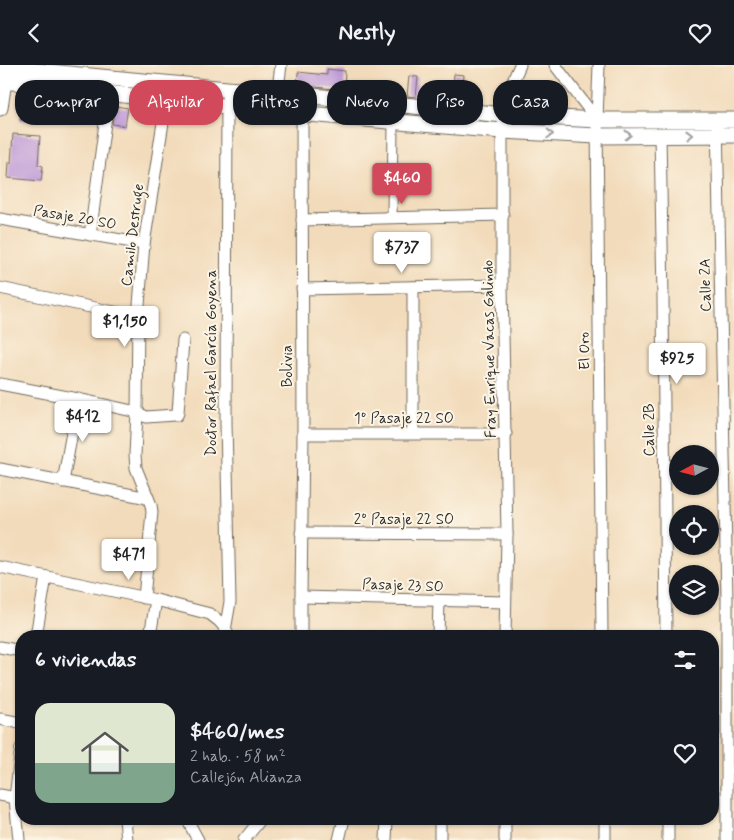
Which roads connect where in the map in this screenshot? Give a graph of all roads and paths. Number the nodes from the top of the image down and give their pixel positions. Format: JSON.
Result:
{"nodes":[{"id":1,"x":281,"y":65,"type":"edge"},
{"id":2,"x":520,"y":65,"type":"edge"},
{"id":3,"x":555,"y":65,"type":"edge"},
{"id":4,"x":599,"y":65,"type":"edge"},
{"id":5,"x":3,"y":72,"type":"edge"},
{"id":6,"x":43,"y":80,"type":"edge"},
{"id":7,"x":278,"y":80,"type":"edge"},
{"id":8,"x":513,"y":80,"type":"edge"},
{"id":9,"x":129,"y":81,"type":"edge"},
{"id":10,"x":223,"y":89,"type":"edge"},
{"id":11,"x":227,"y":89,"type":"junction"},
{"id":12,"x":233,"y":89,"type":"edge"},
{"id":13,"x":317,"y":96,"type":"edge"},
{"id":14,"x":223,"y":107,"type":"edge"},
{"id":15,"x":227,"y":107,"type":"junction"},
{"id":16,"x":233,"y":108,"type":"edge"},
{"id":17,"x":0,"y":109,"type":"edge"},
{"id":18,"x":493,"y":114,"type":"edge"},
{"id":19,"x":568,"y":118,"type":"edge"},
{"id":20,"x":734,"y":119,"type":"edge"},
{"id":21,"x":597,"y":120,"type":"junction"},
{"id":22,"x":407,"y":123,"type":"edge"},
{"id":23,"x":105,"y":125,"type":"edge"},
{"id":24,"x":162,"y":125,"type":"edge"},
{"id":25,"x":302,"y":125,"type":"edge"},
{"id":26,"x":393,"y":125,"type":"edge"},
{"id":27,"x":503,"y":125,"type":"edge"},
{"id":28,"x":717,"y":127,"type":"junction"},
{"id":29,"x":502,"y":131,"type":"junction"},
{"id":30,"x":660,"y":134,"type":"junction"},
{"id":31,"x":734,"y":135,"type":"edge"},
{"id":32,"x":597,"y":136,"type":"junction"},
{"id":33,"x":503,"y":215,"type":"junction"},
{"id":34,"x":392,"y":218,"type":"junction"},
{"id":35,"x":0,"y":219,"type":"edge"},
{"id":36,"x":302,"y":219,"type":"junction"},
{"id":37,"x":90,"y":235,"type":"junction"},
{"id":38,"x":144,"y":244,"type":"junction"},
{"id":39,"x":502,"y":285,"type":"junction"},
{"id":40,"x":413,"y":287,"type":"junction"},
{"id":41,"x":0,"y":288,"type":"edge"},
{"id":42,"x":302,"y":289,"type":"junction"},
{"id":43,"x":138,"y":317,"type":"junction"},
{"id":44,"x":183,"y":340,"type":"dead end"},
{"id":45,"x":0,"y":384,"type":"edge"},
{"id":46,"x":78,"y":399,"type":"junction"},
{"id":47,"x":138,"y":412,"type":"junction"},
{"id":48,"x":413,"y":433,"type":"junction"},
{"id":49,"x":303,"y":434,"type":"junction"},
{"id":50,"x":506,"y":434,"type":"junction"},
{"id":51,"x":0,"y":469,"type":"edge"},
{"id":52,"x":63,"y":482,"type":"junction"},
{"id":53,"x":148,"y":498,"type":"junction"},
{"id":54,"x":302,"y":533,"type":"junction"},
{"id":55,"x":507,"y":534,"type":"junction"},
{"id":56,"x":0,"y":567,"type":"edge"},
{"id":57,"x":46,"y":577,"type":"junction"},
{"id":58,"x":300,"y":597,"type":"junction"},
{"id":59,"x":150,"y":599,"type":"junction"},
{"id":60,"x":439,"y":601,"type":"junction"},
{"id":61,"x":230,"y":602,"type":"junction"},
{"id":62,"x":505,"y":602,"type":"junction"},
{"id":63,"x":210,"y":614,"type":"junction"},
{"id":64,"x":37,"y":630,"type":"edge"},
{"id":65,"x":150,"y":630,"type":"edge"},
{"id":66,"x":224,"y":630,"type":"edge"},
{"id":67,"x":226,"y":630,"type":"edge"},
{"id":68,"x":301,"y":630,"type":"edge"},
{"id":69,"x":438,"y":630,"type":"edge"},
{"id":70,"x":505,"y":630,"type":"edge"},
{"id":71,"x":602,"y":630,"type":"edge"},
{"id":72,"x":666,"y":630,"type":"edge"},
{"id":73,"x":0,"y":647,"type":"edge"},
{"id":74,"x":15,"y":650,"type":"edge"},
{"id":75,"x":0,"y":719,"type":"edge"},
{"id":76,"x":15,"y":722,"type":"edge"},
{"id":77,"x":0,"y":795,"type":"edge"},
{"id":78,"x":15,"y":798,"type":"edge"},
{"id":79,"x":19,"y":825,"type":"edge"},
{"id":80,"x":126,"y":825,"type":"edge"},
{"id":81,"x":190,"y":825,"type":"edge"},
{"id":82,"x":256,"y":825,"type":"edge"},
{"id":83,"x":343,"y":825,"type":"edge"},
{"id":84,"x":387,"y":825,"type":"edge"},
{"id":85,"x":440,"y":825,"type":"edge"},
{"id":86,"x":505,"y":825,"type":"edge"},
{"id":87,"x":605,"y":825,"type":"edge"},
{"id":88,"x":668,"y":825,"type":"edge"},
{"id":89,"x":19,"y":840,"type":"edge"},
{"id":90,"x":127,"y":840,"type":"edge"},
{"id":91,"x":198,"y":840,"type":"edge"},
{"id":92,"x":244,"y":840,"type":"edge"},
{"id":93,"x":339,"y":840,"type":"edge"},
{"id":94,"x":386,"y":840,"type":"edge"},
{"id":95,"x":440,"y":840,"type":"edge"},
{"id":96,"x":504,"y":840,"type":"edge"},
{"id":97,"x":605,"y":840,"type":"edge"},
{"id":98,"x":668,"y":840,"type":"edge"},
{"id":99,"x":727,"y":840,"type":"edge"}],
"edges":[{"from":1,"to":7,"type":"street"},
{"from":2,"to":8,"type":"street","name":"Fray Enrique Vacas Galindo"},
{"from":3,"to":21,"type":"street"},
{"from":4,"to":21,"type":"street","name":"El Oro"},
{"from":5,"to":6,"type":"street"},
{"from":5,"to":9,"type":"street"},
{"from":5,"to":17,"type":"street"},
{"from":10,"to":11,"type":"street"},
{"from":11,"to":12,"type":"street"},
{"from":11,"to":15,"type":"street","name":"Doctor Rafael García Goyena"},
{"from":13,"to":18,"type":"street"},
{"from":14,"to":15,"type":"street"},
{"from":15,"to":16,"type":"street"},
{"from":15,"to":61,"type":"street","name":"Doctor Rafael García Goyena"},
{"from":19,"to":21,"type":"street"},
{"from":20,"to":28,"type":"street"},
{"from":21,"to":28,"type":"street"},
{"from":21,"to":32,"type":"street","name":"El Oro"},
{"from":22,"to":29,"type":"street"},
{"from":23,"to":37,"type":"street"},
{"from":24,"to":38,"type":"street","name":"Camilo Destruge"},
{"from":25,"to":36,"type":"street","name":"Bolivia"},
{"from":26,"to":34,"type":"street"},
{"from":27,"to":29,"type":"street","name":"Fray Enrique Vacas Galindo"},
{"from":30,"to":28,"type":"street","one_way":true},
{"from":28,"to":31,"type":"street"},
{"from":28,"to":99,"type":"street","name":"Calle 2A"},
{"from":29,"to":32,"type":"street","one_way":true},
{"from":29,"to":33,"type":"street","name":"Fray Enrique Vacas Galindo"},
{"from":32,"to":30,"type":"street","one_way":true},
{"from":30,"to":72,"type":"street","name":"Calle 2B"},
{"from":32,"to":71,"type":"street","name":"El Oro"},
{"from":33,"to":34,"type":"street"},
{"from":33,"to":39,"type":"street","name":"Fray Enrique Vacas Galindo"},
{"from":34,"to":36,"type":"street"},
{"from":35,"to":37,"type":"street","name":"Pasaje 20 SO"},
{"from":36,"to":42,"type":"street","name":"Bolivia"},
{"from":37,"to":38,"type":"street","name":"Pasaje 20 SO"},
{"from":38,"to":43,"type":"street","name":"Camilo Destruge"},
{"from":39,"to":40,"type":"street"},
{"from":39,"to":50,"type":"street","name":"Fray Enrique Vacas Galindo"},
{"from":40,"to":42,"type":"street"},
{"from":40,"to":48,"type":"street"},
{"from":41,"to":43,"type":"street"},
{"from":42,"to":49,"type":"street","name":"Bolivia"},
{"from":43,"to":47,"type":"street","name":"Camilo Destruge"},
{"from":44,"to":47,"type":"street"},
{"from":45,"to":46,"type":"street"},
{"from":46,"to":47,"type":"street"},
{"from":46,"to":52,"type":"street"},
{"from":47,"to":53,"type":"street","name":"Camilo Destruge"},
{"from":48,"to":49,"type":"street","name":"1º Pasaje 22 SO"},
{"from":48,"to":50,"type":"street","name":"1º Pasaje 22 SO"},
{"from":49,"to":54,"type":"street","name":"Bolivia"},
{"from":50,"to":55,"type":"street","name":"Fray Enrique Vacas Galindo"},
{"from":51,"to":52,"type":"street"},
{"from":52,"to":53,"type":"street"},
{"from":53,"to":59,"type":"street","name":"Camilo Destruge"},
{"from":54,"to":55,"type":"street","name":"2º Pasaje 22 SO"},
{"from":54,"to":58,"type":"street","name":"Bolivia"},
{"from":55,"to":62,"type":"street","name":"Fray Enrique Vacas Galindo"},
{"from":56,"to":57,"type":"street"},
{"from":57,"to":59,"type":"street"},
{"from":57,"to":64,"type":"street"},
{"from":58,"to":60,"type":"street","name":"Pasaje 23 SO"},
{"from":58,"to":68,"type":"street","name":"Bolivia"},
{"from":59,"to":63,"type":"street"},
{"from":59,"to":65,"type":"street","name":"Camilo Destruge"},
{"from":60,"to":62,"type":"street","name":"Pasaje 23 SO"},
{"from":60,"to":69,"type":"street"},
{"from":61,"to":63,"type":"street"},
{"from":61,"to":67,"type":"street","name":"Doctor Rafael García Goyena"},
{"from":62,"to":70,"type":"street","name":"Fray Enrique Vacas Galindo"},
{"from":63,"to":66,"type":"street"},
{"from":73,"to":74,"type":"street"},
{"from":75,"to":76,"type":"street"},
{"from":77,"to":78,"type":"street"},
{"from":79,"to":89,"type":"street"},
{"from":80,"to":90,"type":"street"},
{"from":81,"to":91,"type":"street"},
{"from":82,"to":92,"type":"street"},
{"from":83,"to":93,"type":"street"},
{"from":84,"to":94,"type":"street"},
{"from":85,"to":95,"type":"street"},
{"from":86,"to":96,"type":"street"},
{"from":87,"to":97,"type":"street"},
{"from":88,"to":98,"type":"street"}]}
